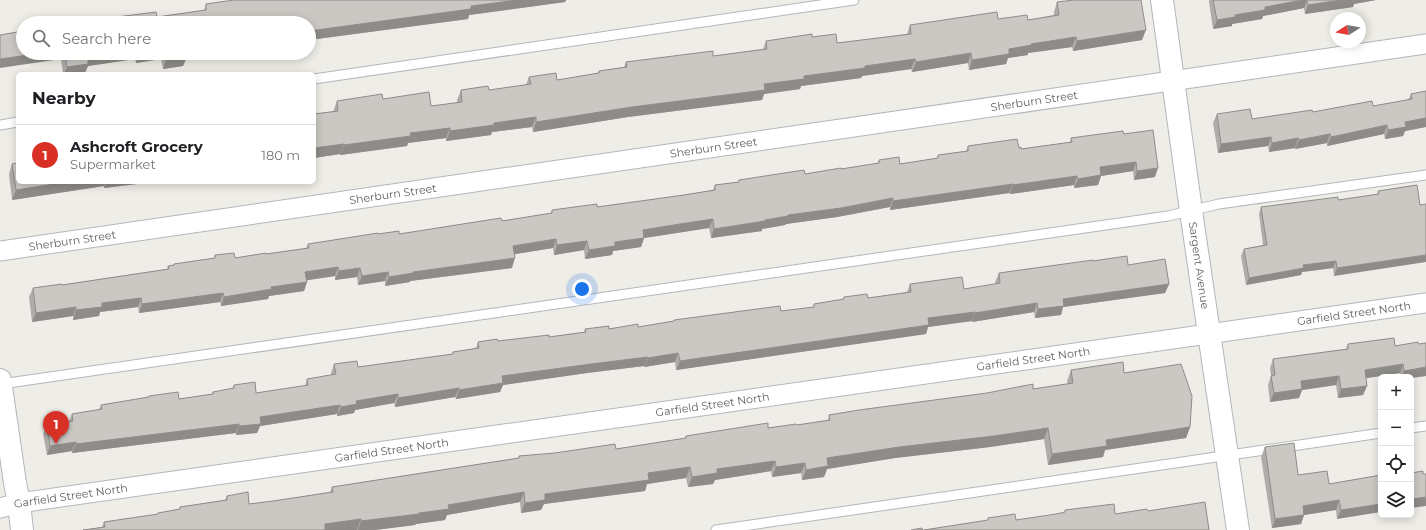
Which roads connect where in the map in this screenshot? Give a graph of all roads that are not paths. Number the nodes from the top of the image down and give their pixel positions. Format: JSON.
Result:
{"nodes":[{"id":1,"x":854,"y":0,"type":"edge"},
{"id":2,"x":1162,"y":0,"type":"edge"},
{"id":3,"x":1426,"y":44,"type":"edge"},
{"id":4,"x":316,"y":79,"type":"edge"},
{"id":5,"x":1173,"y":81,"type":"junction"},
{"id":6,"x":16,"y":122,"type":"edge"},
{"id":7,"x":0,"y":125,"type":"edge"},
{"id":8,"x":1426,"y":175,"type":"edge"},
{"id":9,"x":1191,"y":211,"type":"junction"},
{"id":10,"x":0,"y":251,"type":"edge"},
{"id":11,"x":1426,"y":303,"type":"edge"},
{"id":12,"x":1210,"y":334,"type":"junction"},
{"id":13,"x":0,"y":380,"type":"edge"},
{"id":14,"x":0,"y":384,"type":"edge"},
{"id":15,"x":1426,"y":426,"type":"edge"},
{"id":16,"x":1414,"y":428,"type":"edge"},
{"id":17,"x":1378,"y":433,"type":"edge"},
{"id":18,"x":1226,"y":456,"type":"junction"},
{"id":19,"x":10,"y":506,"type":"edge"},
{"id":20,"x":22,"y":530,"type":"edge"},
{"id":21,"x":716,"y":530,"type":"edge"},
{"id":22,"x":1238,"y":530,"type":"edge"}],
"edges":[{"from":1,"to":4,"type":"lane"},
{"from":2,"to":5,"type":"main road","name":"Sargent Avenue"},
{"from":3,"to":5,"type":"street","name":"Sherburn Street"},
{"from":5,"to":9,"type":"main road","name":"Sargent Avenue"},
{"from":5,"to":10,"type":"street","name":"Sherburn Street"},
{"from":6,"to":7,"type":"lane"},
{"from":8,"to":9,"type":"lane"},
{"from":9,"to":12,"type":"main road","name":"Sargent Avenue"},
{"from":9,"to":14,"type":"lane"},
{"from":11,"to":12,"type":"street","name":"Garfield Street North"},
{"from":12,"to":18,"type":"main road","name":"Sargent Avenue"},
{"from":12,"to":19,"type":"street","name":"Garfield Street North"},
{"from":13,"to":14,"type":"main road"},
{"from":14,"to":19,"type":"main road"},
{"from":15,"to":16,"type":"lane"},
{"from":17,"to":18,"type":"lane"},
{"from":18,"to":21,"type":"lane"},
{"from":18,"to":22,"type":"main road","name":"Sargent Avenue"},
{"from":19,"to":20,"type":"main road"}]}
